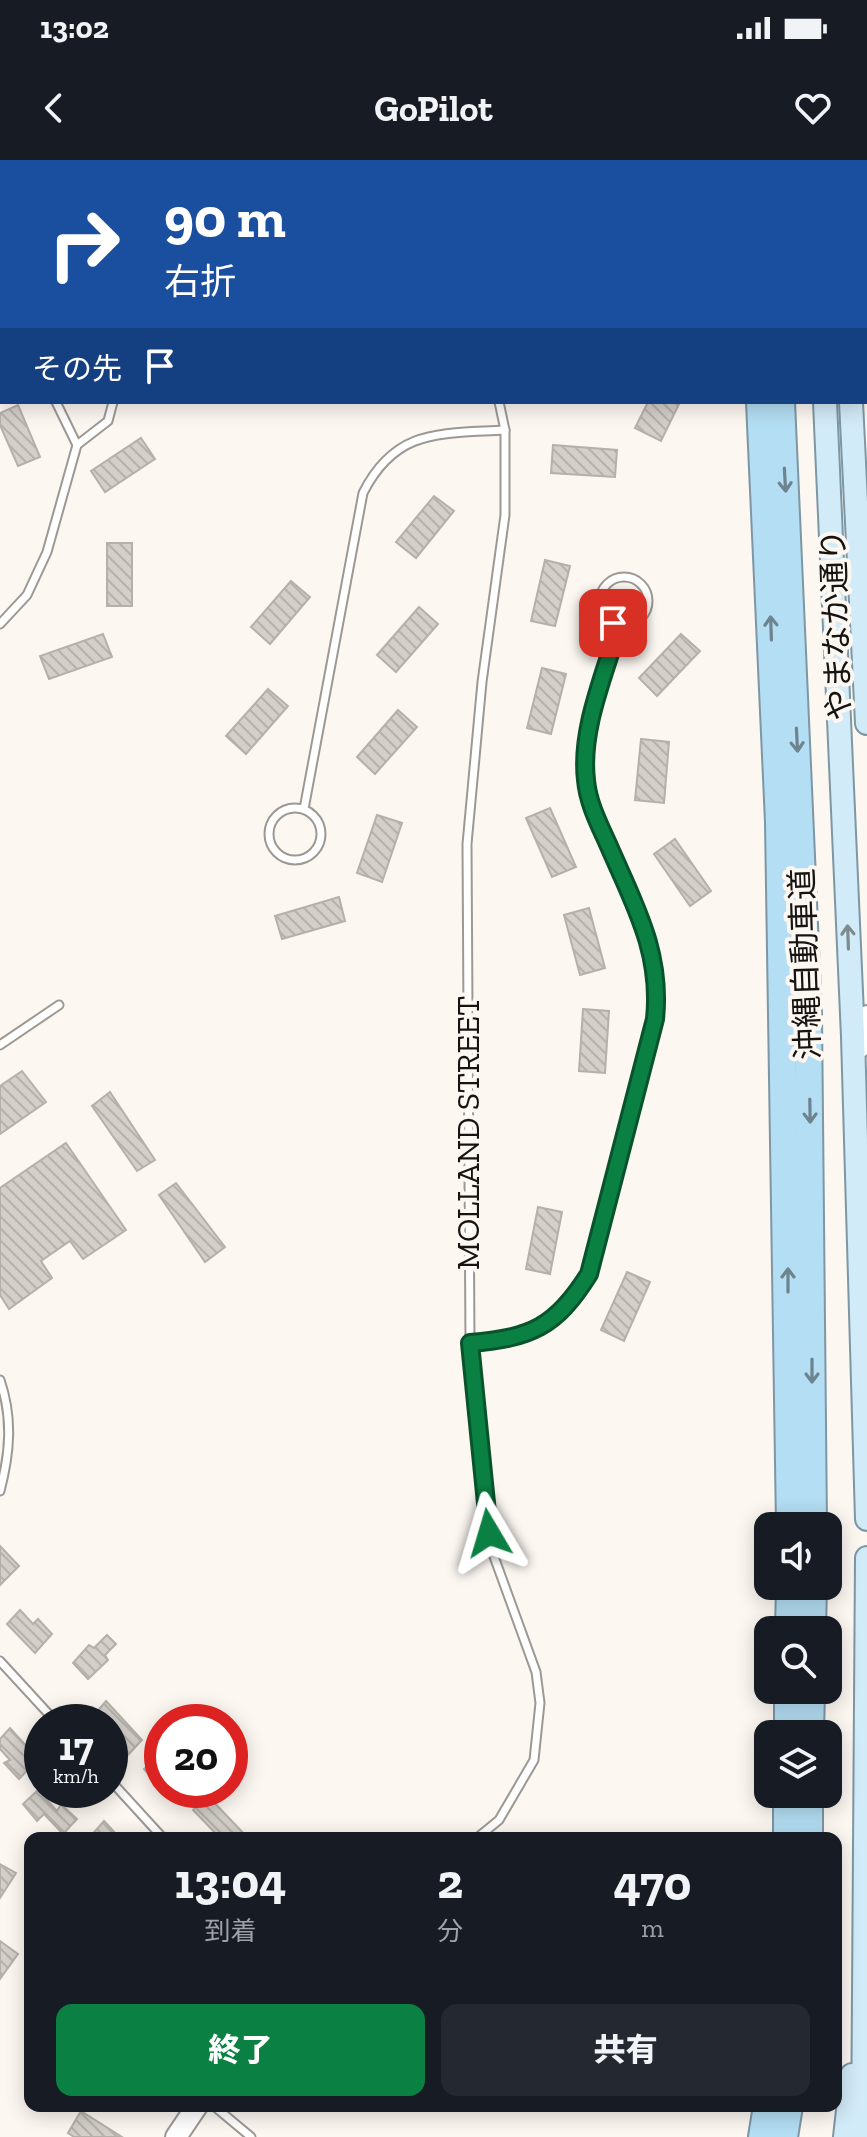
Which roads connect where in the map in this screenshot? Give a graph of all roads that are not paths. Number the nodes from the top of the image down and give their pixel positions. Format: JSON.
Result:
{"nodes":[{"id":1,"x":57,"y":404,"type":"edge"},
{"id":2,"x":112,"y":404,"type":"edge"},
{"id":3,"x":499,"y":404,"type":"edge"},
{"id":4,"x":760,"y":404,"type":"edge"},
{"id":5,"x":781,"y":404,"type":"edge"},
{"id":6,"x":825,"y":404,"type":"edge"},
{"id":7,"x":851,"y":404,"type":"edge"},
{"id":8,"x":505,"y":430,"type":"junction"},
{"id":9,"x":77,"y":445,"type":"junction"},
{"id":10,"x":0,"y":624,"type":"edge"},
{"id":11,"x":619,"y":625,"type":"junction"},
{"id":12,"x":867,"y":723,"type":"edge"},
{"id":13,"x":304,"y":809,"type":"junction"},
{"id":14,"x":850,"y":985,"type":"junction"},
{"id":15,"x":59,"y":1005,"type":"dead end"},
{"id":16,"x":866,"y":1018,"type":"edge"},
{"id":17,"x":0,"y":1045,"type":"edge"},
{"id":18,"x":855,"y":1107,"type":"junction"},
{"id":19,"x":470,"y":1343,"type":"junction"},
{"id":20,"x":0,"y":1380,"type":"edge"},
{"id":21,"x":0,"y":1491,"type":"edge"},
{"id":22,"x":790,"y":1512,"type":"edge"},
{"id":23,"x":813,"y":1512,"type":"edge"},
{"id":24,"x":867,"y":1519,"type":"edge"},
{"id":25,"x":867,"y":1558,"type":"edge"},
{"id":26,"x":0,"y":1661,"type":"edge"},
{"id":27,"x":39,"y":1704,"type":"edge"},
{"id":28,"x":128,"y":1800,"type":"edge"},
{"id":29,"x":787,"y":1808,"type":"edge"},
{"id":30,"x":809,"y":1808,"type":"edge"},
{"id":31,"x":158,"y":1832,"type":"edge"},
{"id":32,"x":484,"y":1832,"type":"edge"},
{"id":33,"x":787,"y":1832,"type":"edge"},
{"id":34,"x":809,"y":1832,"type":"edge"},
{"id":35,"x":864,"y":2008,"type":"junction"},
{"id":36,"x":193,"y":2112,"type":"edge"},
{"id":37,"x":221,"y":2112,"type":"edge"},
{"id":38,"x":766,"y":2112,"type":"edge"},
{"id":39,"x":788,"y":2112,"type":"edge"},
{"id":40,"x":242,"y":2129,"type":"junction"},
{"id":41,"x":176,"y":2137,"type":"edge"},
{"id":42,"x":236,"y":2137,"type":"edge"},
{"id":43,"x":251,"y":2137,"type":"edge"},
{"id":44,"x":762,"y":2137,"type":"edge"},
{"id":45,"x":784,"y":2137,"type":"edge"},
{"id":46,"x":845,"y":2137,"type":"edge"},
{"id":47,"x":863,"y":2137,"type":"edge"}],
"edges":[{"from":1,"to":9,"type":"lane"},
{"from":2,"to":9,"type":"lane"},
{"from":3,"to":8,"type":"lane","name":"MOLLAND STREET"},
{"from":22,"to":4,"type":"highway","name":"沖縄自動車道","one_way":true},
{"from":5,"to":23,"type":"highway","name":"沖縄自動車道","one_way":true},
{"from":14,"to":6,"type":"main road","name":"やまなか通り","one_way":true},
{"from":7,"to":12,"type":"main road","name":"やまなか通り"},
{"from":8,"to":13,"type":"lane"},
{"from":8,"to":19,"type":"lane","name":"MOLLAND STREET"},
{"from":9,"to":10,"type":"lane"},
{"from":11,"to":11,"type":"lane"},
{"from":11,"to":19,"type":"lane"},
{"from":13,"to":13,"type":"lane"},
{"from":14,"to":16,"type":"street"},
{"from":14,"to":18,"type":"main road","name":"やまなか通り"},
{"from":15,"to":17,"type":"lane"},
{"from":16,"to":18,"type":"street"},
{"from":18,"to":24,"type":"main road","name":"やまなか通り"},
{"from":19,"to":32,"type":"lane","name":"MOLLAND STREET"},
{"from":20,"to":21,"type":"lane"},
{"from":25,"to":35,"type":"main road"},
{"from":26,"to":27,"type":"lane"},
{"from":28,"to":31,"type":"lane"},
{"from":29,"to":33,"type":"highway"},
{"from":30,"to":34,"type":"highway"},
{"from":35,"to":46,"type":"main road"},
{"from":35,"to":47,"type":"main road"},
{"from":36,"to":41,"type":"street"},
{"from":37,"to":40,"type":"lane"},
{"from":38,"to":44,"type":"highway"},
{"from":39,"to":45,"type":"highway"},
{"from":40,"to":42,"type":"lane"},
{"from":40,"to":43,"type":"lane"}]}
